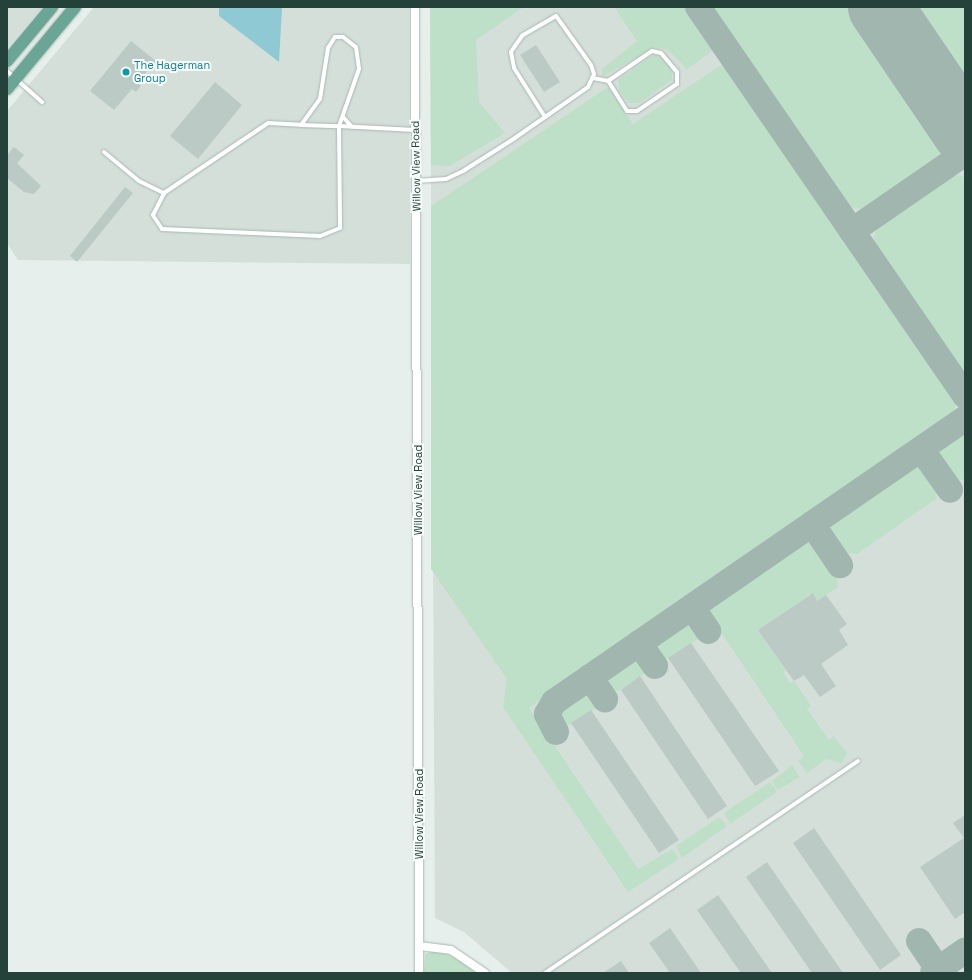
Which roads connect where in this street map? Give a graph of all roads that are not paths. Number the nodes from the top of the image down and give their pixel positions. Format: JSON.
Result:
{"nodes":[{"id":1,"x":52,"y":7,"type":"edge"},
{"id":2,"x":75,"y":7,"type":"edge"},
{"id":3,"x":415,"y":7,"type":"edge"},
{"id":4,"x":7,"y":61,"type":"edge"},
{"id":5,"x":593,"y":78,"type":"junction"},
{"id":6,"x":9,"y":80,"type":"edge"},
{"id":7,"x":608,"y":81,"type":"junction"},
{"id":8,"x":42,"y":102,"type":"dead end"},
{"id":9,"x":343,"y":117,"type":"junction"},
{"id":10,"x":545,"y":117,"type":"junction"},
{"id":11,"x":300,"y":125,"type":"junction"},
{"id":12,"x":339,"y":126,"type":"junction"},
{"id":13,"x":352,"y":127,"type":"junction"},
{"id":14,"x":415,"y":130,"type":"junction"},
{"id":15,"x":104,"y":152,"type":"dead end"},
{"id":16,"x":416,"y":181,"type":"junction"},
{"id":17,"x":164,"y":193,"type":"junction"},
{"id":18,"x":858,"y":761,"type":"dead end"},
{"id":19,"x":419,"y":946,"type":"junction"},
{"id":20,"x":419,"y":973,"type":"edge"},
{"id":21,"x":485,"y":973,"type":"edge"},
{"id":22,"x":545,"y":973,"type":"edge"}],
"edges":[{"from":1,"to":4,"type":"main road"},
{"from":2,"to":6,"type":"main road"},
{"from":3,"to":14,"type":"street","name":"Willow View Road"},
{"from":5,"to":7,"type":"lane"},
{"from":5,"to":10,"type":"lane"},
{"from":5,"to":10,"type":"lane"},
{"from":6,"to":8,"type":"lane"},
{"from":7,"to":7,"type":"lane"},
{"from":9,"to":11,"type":"lane"},
{"from":9,"to":12,"type":"lane"},
{"from":9,"to":13,"type":"lane"},
{"from":10,"to":16,"type":"lane"},
{"from":11,"to":12,"type":"lane"},
{"from":11,"to":17,"type":"lane"},
{"from":12,"to":13,"type":"lane"},
{"from":12,"to":17,"type":"lane"},
{"from":13,"to":14,"type":"lane"},
{"from":14,"to":16,"type":"street","name":"Willow View Road"},
{"from":15,"to":17,"type":"lane"},
{"from":16,"to":19,"type":"street","name":"Willow View Road"},
{"from":18,"to":22,"type":"lane"},
{"from":19,"to":20,"type":"street","name":"Willow View Road"},
{"from":19,"to":21,"type":"street"}]}
